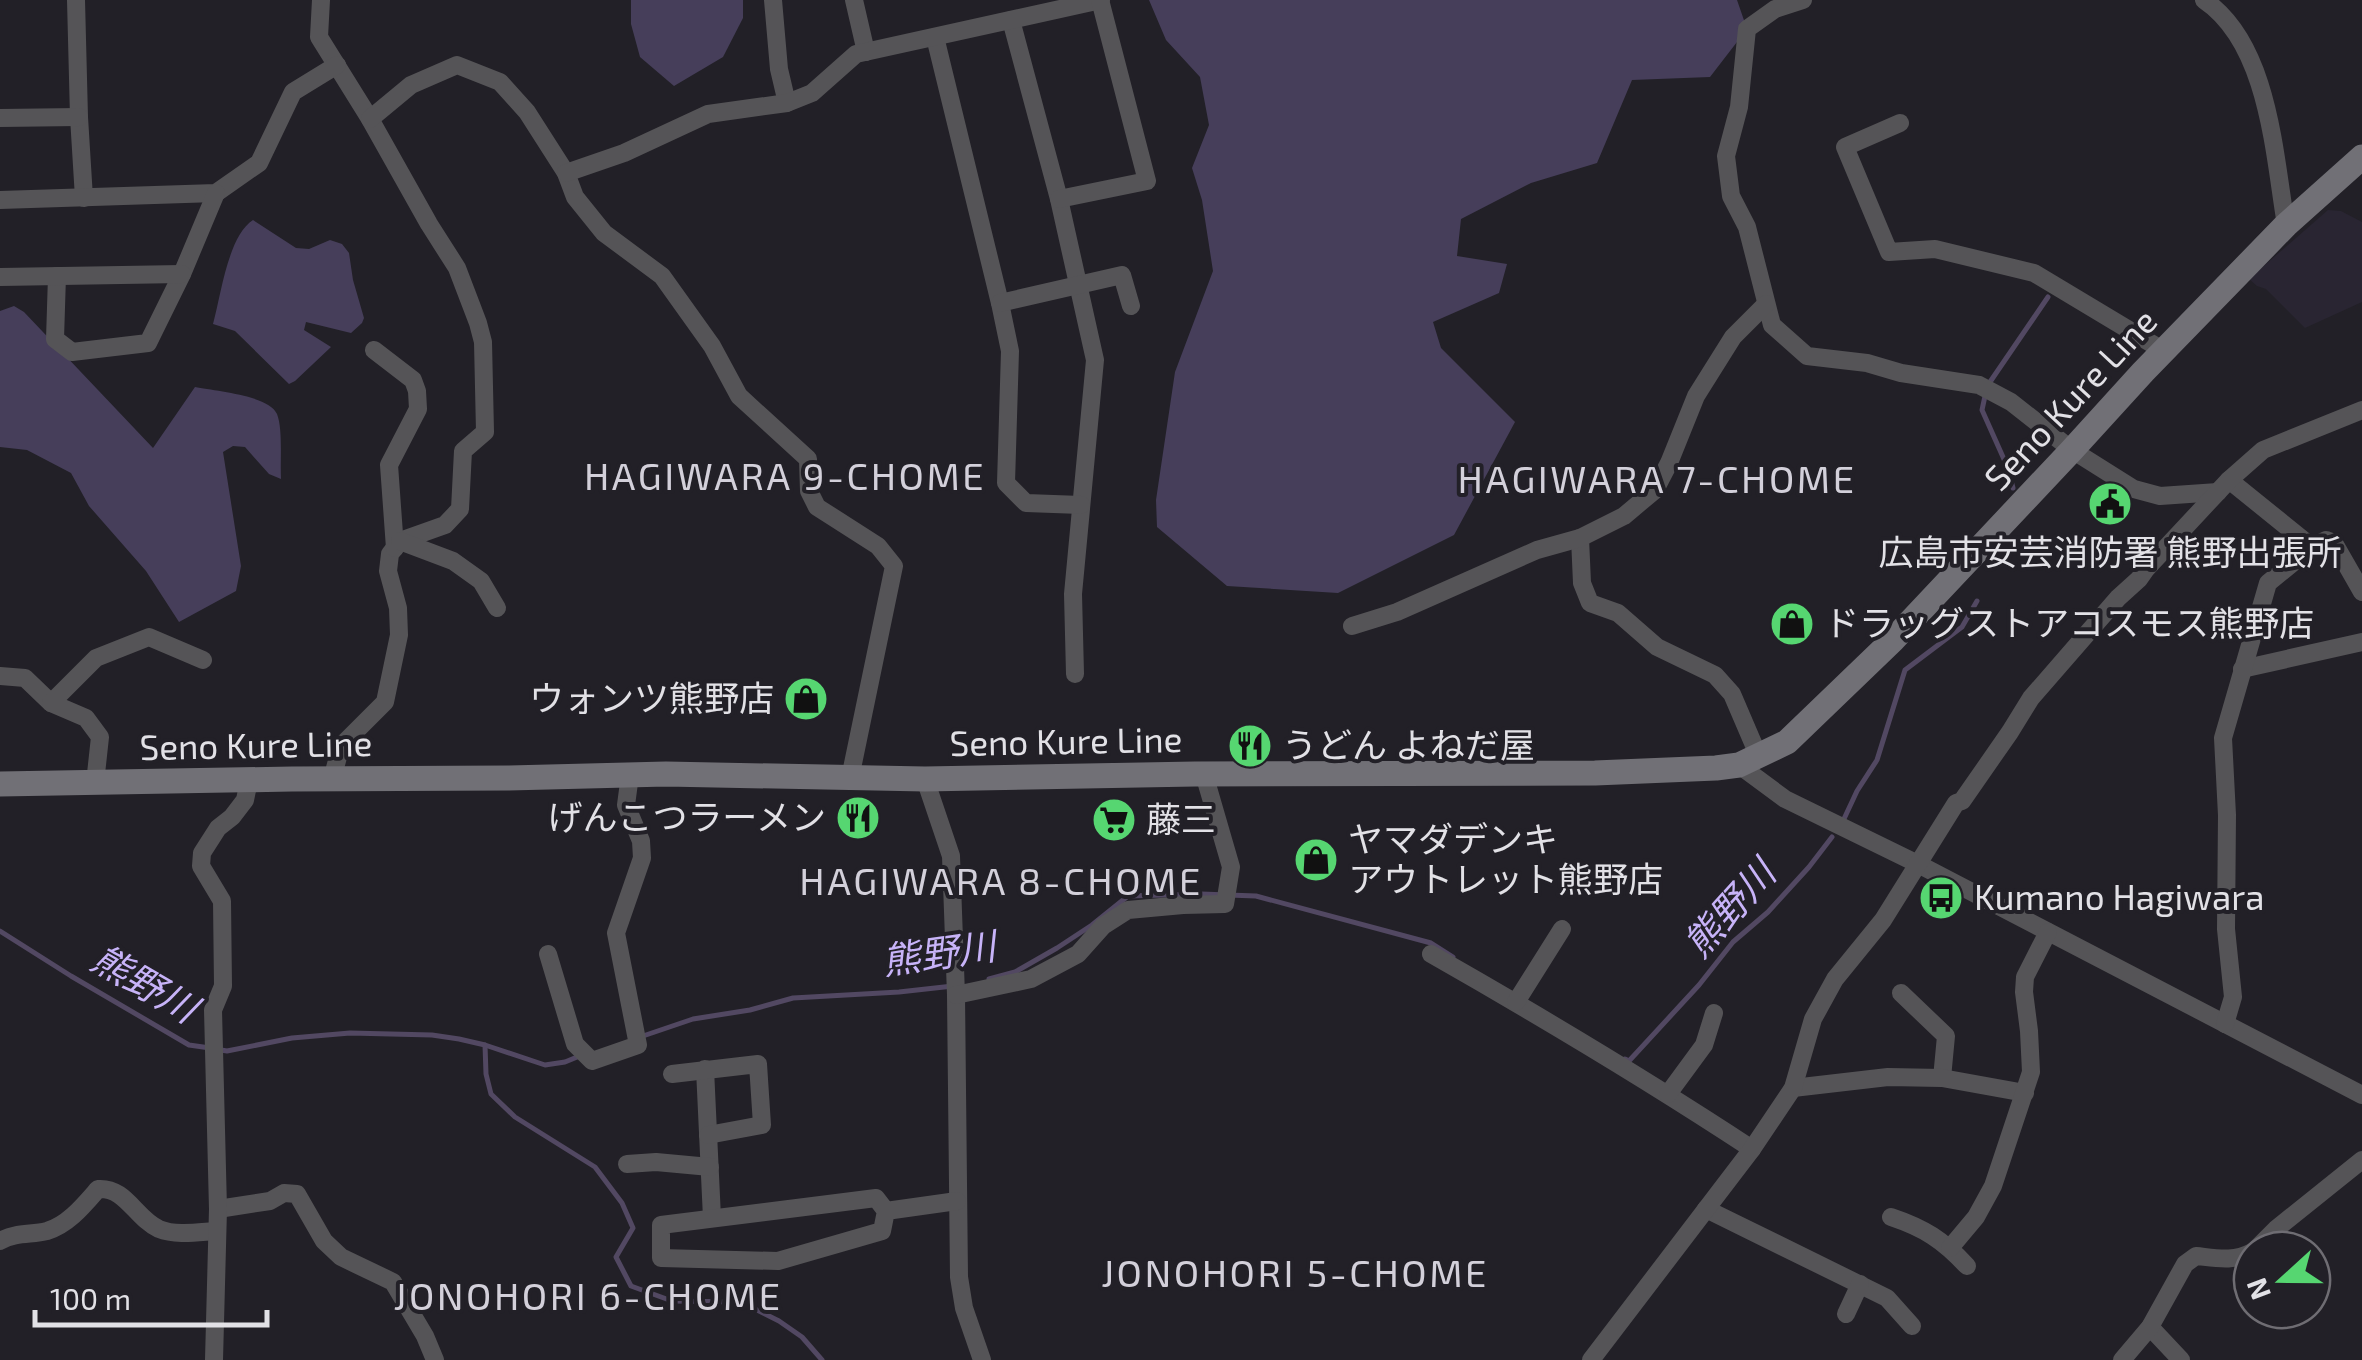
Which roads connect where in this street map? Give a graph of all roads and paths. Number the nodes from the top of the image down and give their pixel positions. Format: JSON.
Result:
{"nodes":[{"id":1,"x":76,"y":0,"type":"edge"},
{"id":2,"x":321,"y":0,"type":"edge"},
{"id":3,"x":773,"y":0,"type":"edge"},
{"id":4,"x":854,"y":0,"type":"edge"},
{"id":5,"x":1100,"y":0,"type":"edge"},
{"id":6,"x":1803,"y":0,"type":"edge"},
{"id":7,"x":2204,"y":0,"type":"edge"},
{"id":8,"x":1776,"y":4,"type":"edge"},
{"id":9,"x":1011,"y":20,"type":"junction"},
{"id":10,"x":935,"y":36,"type":"junction"},
{"id":11,"x":866,"y":52,"type":"junction"},
{"id":12,"x":337,"y":64,"type":"junction"},
{"id":13,"x":787,"y":103,"type":"junction"},
{"id":14,"x":79,"y":117,"type":"junction"},
{"id":15,"x":0,"y":118,"type":"edge"},
{"id":16,"x":370,"y":118,"type":"junction"},
{"id":17,"x":1900,"y":123,"type":"dead end"},
{"id":18,"x":2362,"y":158,"type":"edge"},
{"id":19,"x":566,"y":173,"type":"junction"},
{"id":20,"x":216,"y":193,"type":"junction"},
{"id":21,"x":84,"y":198,"type":"junction"},
{"id":22,"x":1059,"y":199,"type":"junction"},
{"id":23,"x":0,"y":200,"type":"edge"},
{"id":24,"x":2286,"y":225,"type":"junction"},
{"id":25,"x":182,"y":274,"type":"junction"},
{"id":26,"x":57,"y":276,"type":"junction"},
{"id":27,"x":0,"y":277,"type":"edge"},
{"id":28,"x":1078,"y":285,"type":"junction"},
{"id":29,"x":1000,"y":303,"type":"junction"},
{"id":30,"x":1766,"y":304,"type":"junction"},
{"id":31,"x":1131,"y":306,"type":"dead end"},
{"id":32,"x":374,"y":350,"type":"dead end"},
{"id":33,"x":2164,"y":350,"type":"junction"},
{"id":34,"x":2362,"y":410,"type":"edge"},
{"id":35,"x":2072,"y":450,"type":"junction"},
{"id":36,"x":2223,"y":486,"type":"junction"},
{"id":37,"x":1081,"y":505,"type":"junction"},
{"id":38,"x":1580,"y":538,"type":"junction"},
{"id":39,"x":398,"y":544,"type":"junction"},
{"id":40,"x":2312,"y":548,"type":"junction"},
{"id":41,"x":2362,"y":592,"type":"edge"},
{"id":42,"x":497,"y":608,"type":"dead end"},
{"id":43,"x":1352,"y":626,"type":"dead end"},
{"id":44,"x":2362,"y":642,"type":"edge"},
{"id":45,"x":203,"y":660,"type":"dead end"},
{"id":46,"x":2242,"y":669,"type":"junction"},
{"id":47,"x":1075,"y":674,"type":"dead end"},
{"id":48,"x":0,"y":676,"type":"edge"},
{"id":49,"x":51,"y":703,"type":"junction"},
{"id":50,"x":1749,"y":761,"type":"junction"},
{"id":51,"x":630,"y":774,"type":"junction"},
{"id":52,"x":1204,"y":774,"type":"junction"},
{"id":53,"x":850,"y":778,"type":"junction"},
{"id":54,"x":926,"y":779,"type":"junction"},
{"id":55,"x":249,"y":780,"type":"junction"},
{"id":56,"x":332,"y":780,"type":"junction"},
{"id":57,"x":94,"y":783,"type":"junction"},
{"id":58,"x":0,"y":784,"type":"edge"},
{"id":59,"x":1918,"y":864,"type":"junction"},
{"id":60,"x":1562,"y":929,"type":"dead end"},
{"id":61,"x":2048,"y":932,"type":"junction"},
{"id":62,"x":548,"y":954,"type":"dead end"},
{"id":63,"x":1431,"y":954,"type":"dead end"},
{"id":64,"x":1901,"y":993,"type":"dead end"},
{"id":65,"x":956,"y":995,"type":"junction"},
{"id":66,"x":1516,"y":1002,"type":"junction"},
{"id":67,"x":1714,"y":1013,"type":"dead end"},
{"id":68,"x":2224,"y":1024,"type":"junction"},
{"id":69,"x":705,"y":1069,"type":"junction"},
{"id":70,"x":672,"y":1074,"type":"dead end"},
{"id":71,"x":1942,"y":1078,"type":"junction"},
{"id":72,"x":2358,"y":1087,"type":"edge"},
{"id":73,"x":1794,"y":1088,"type":"junction"},
{"id":74,"x":2024,"y":1092,"type":"junction"},
{"id":75,"x":1668,"y":1094,"type":"junction"},
{"id":76,"x":708,"y":1135,"type":"junction"},
{"id":77,"x":1752,"y":1149,"type":"junction"},
{"id":78,"x":2362,"y":1160,"type":"edge"},
{"id":79,"x":627,"y":1164,"type":"dead end"},
{"id":80,"x":710,"y":1167,"type":"junction"},
{"id":81,"x":957,"y":1201,"type":"junction"},
{"id":82,"x":1706,"y":1208,"type":"junction"},
{"id":83,"x":218,"y":1209,"type":"junction"},
{"id":84,"x":886,"y":1211,"type":"junction"},
{"id":85,"x":712,"y":1218,"type":"junction"},
{"id":86,"x":1891,"y":1218,"type":"dead end"},
{"id":87,"x":217,"y":1230,"type":"junction"},
{"id":88,"x":2275,"y":1230,"type":"edge"},
{"id":89,"x":0,"y":1241,"type":"edge"},
{"id":90,"x":1950,"y":1248,"type":"junction"},
{"id":91,"x":2232,"y":1259,"type":"edge"},
{"id":92,"x":1966,"y":1266,"type":"dead end"},
{"id":93,"x":1860,"y":1284,"type":"junction"},
{"id":94,"x":1846,"y":1314,"type":"dead end"},
{"id":95,"x":1912,"y":1326,"type":"dead end"},
{"id":96,"x":2150,"y":1327,"type":"junction"},
{"id":97,"x":214,"y":1360,"type":"edge"},
{"id":98,"x":435,"y":1360,"type":"edge"},
{"id":99,"x":982,"y":1360,"type":"edge"},
{"id":100,"x":1591,"y":1360,"type":"edge"},
{"id":101,"x":2122,"y":1360,"type":"edge"},
{"id":102,"x":2181,"y":1360,"type":"edge"}],
"edges":[{"from":1,"to":14,"type":"street"},
{"from":2,"to":12,"type":"street"},
{"from":3,"to":13,"type":"street"},
{"from":4,"to":11,"type":"street"},
{"from":5,"to":9,"type":"street"},
{"from":5,"to":22,"type":"street"},
{"from":6,"to":8,"type":"street"},
{"from":7,"to":24,"type":"street"},
{"from":8,"to":30,"type":"street"},
{"from":9,"to":10,"type":"street"},
{"from":9,"to":22,"type":"street"},
{"from":10,"to":11,"type":"street"},
{"from":10,"to":29,"type":"street"},
{"from":11,"to":13,"type":"street"},
{"from":12,"to":16,"type":"street"},
{"from":12,"to":20,"type":"street"},
{"from":13,"to":19,"type":"street"},
{"from":14,"to":15,"type":"street"},
{"from":14,"to":21,"type":"street"},
{"from":16,"to":19,"type":"street"},
{"from":16,"to":39,"type":"street"},
{"from":17,"to":33,"type":"street"},
{"from":18,"to":24,"type":"main road","name":"Seno Kure Line"},
{"from":19,"to":53,"type":"street"},
{"from":20,"to":21,"type":"street"},
{"from":20,"to":25,"type":"street"},
{"from":21,"to":23,"type":"street"},
{"from":22,"to":28,"type":"street"},
{"from":24,"to":33,"type":"main road","name":"Seno Kure Line"},
{"from":25,"to":26,"type":"street"},
{"from":25,"to":26,"type":"street"},
{"from":26,"to":27,"type":"street"},
{"from":28,"to":29,"type":"street"},
{"from":28,"to":31,"type":"street"},
{"from":28,"to":37,"type":"street"},
{"from":29,"to":37,"type":"street"},
{"from":30,"to":35,"type":"street"},
{"from":30,"to":38,"type":"street"},
{"from":32,"to":39,"type":"street"},
{"from":33,"to":35,"type":"main road","name":"Seno Kure Line"},
{"from":34,"to":36,"type":"street"},
{"from":35,"to":36,"type":"street"},
{"from":35,"to":50,"type":"main road","name":"Seno Kure Line"},
{"from":36,"to":40,"type":"street"},
{"from":36,"to":59,"type":"street"},
{"from":37,"to":47,"type":"street"},
{"from":38,"to":43,"type":"street"},
{"from":38,"to":50,"type":"street"},
{"from":39,"to":42,"type":"street"},
{"from":39,"to":56,"type":"street"},
{"from":40,"to":41,"type":"street"},
{"from":40,"to":46,"type":"street"},
{"from":44,"to":46,"type":"street"},
{"from":45,"to":49,"type":"street"},
{"from":46,"to":68,"type":"street"},
{"from":48,"to":49,"type":"street"},
{"from":49,"to":57,"type":"street"},
{"from":50,"to":52,"type":"main road","name":"Seno Kure Line"},
{"from":50,"to":59,"type":"street"},
{"from":51,"to":53,"type":"main road","name":"Seno Kure Line"},
{"from":51,"to":56,"type":"main road","name":"Seno Kure Line"},
{"from":51,"to":62,"type":"street"},
{"from":52,"to":54,"type":"main road","name":"Seno Kure Line"},
{"from":52,"to":65,"type":"street"},
{"from":53,"to":54,"type":"main road","name":"Seno Kure Line"},
{"from":54,"to":65,"type":"street"},
{"from":55,"to":56,"type":"main road","name":"Seno Kure Line"},
{"from":55,"to":57,"type":"main road","name":"Seno Kure Line"},
{"from":55,"to":83,"type":"street"},
{"from":57,"to":58,"type":"main road","name":"Seno Kure Line"},
{"from":59,"to":61,"type":"street"},
{"from":59,"to":73,"type":"street"},
{"from":60,"to":66,"type":"street"},
{"from":61,"to":68,"type":"street"},
{"from":61,"to":74,"type":"street"},
{"from":63,"to":66,"type":"street"},
{"from":64,"to":71,"type":"street"},
{"from":65,"to":81,"type":"street"},
{"from":66,"to":75,"type":"street"},
{"from":67,"to":75,"type":"street"},
{"from":68,"to":72,"type":"street"},
{"from":69,"to":70,"type":"street"},
{"from":69,"to":76,"type":"street"},
{"from":69,"to":76,"type":"street"},
{"from":71,"to":73,"type":"street"},
{"from":71,"to":74,"type":"street"},
{"from":73,"to":77,"type":"street"},
{"from":74,"to":90,"type":"street"},
{"from":75,"to":77,"type":"street"},
{"from":76,"to":80,"type":"street"},
{"from":77,"to":82,"type":"street"},
{"from":78,"to":88,"type":"street"},
{"from":79,"to":80,"type":"street"},
{"from":80,"to":85,"type":"street"},
{"from":81,"to":84,"type":"street"},
{"from":81,"to":99,"type":"street"},
{"from":82,"to":93,"type":"street"},
{"from":82,"to":100,"type":"street"},
{"from":83,"to":87,"type":"street"},
{"from":83,"to":98,"type":"street"},
{"from":84,"to":85,"type":"street"},
{"from":84,"to":85,"type":"street"},
{"from":86,"to":90,"type":"street"},
{"from":87,"to":89,"type":"street"},
{"from":87,"to":97,"type":"street"},
{"from":90,"to":92,"type":"street"},
{"from":91,"to":96,"type":"street"},
{"from":93,"to":94,"type":"street"},
{"from":93,"to":95,"type":"street"},
{"from":96,"to":101,"type":"street"},
{"from":96,"to":102,"type":"street"}]}
